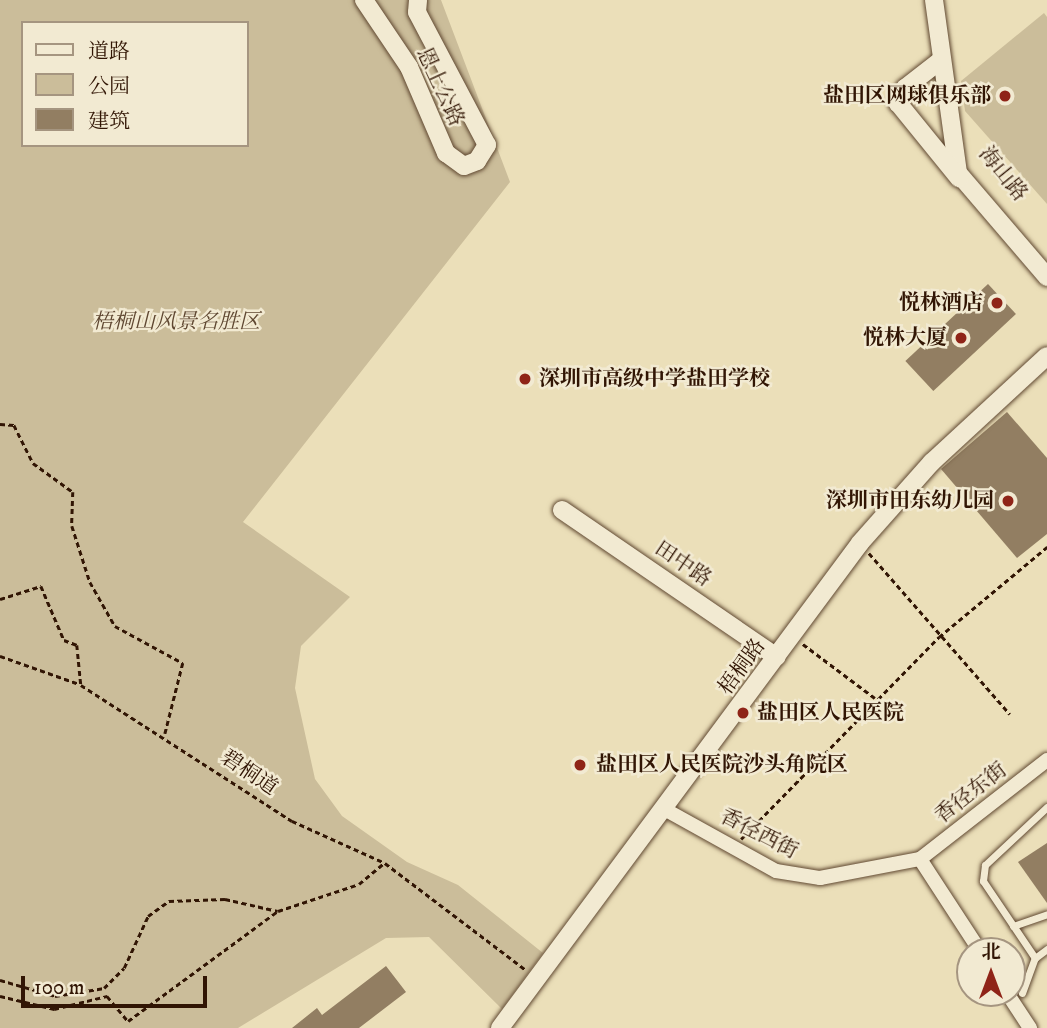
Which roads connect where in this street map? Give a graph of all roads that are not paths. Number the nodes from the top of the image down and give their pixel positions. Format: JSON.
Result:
{"nodes":[{"id":1,"x":364,"y":0,"type":"edge"},
{"id":2,"x":418,"y":0,"type":"edge"},
{"id":3,"x":934,"y":0,"type":"edge"},
{"id":4,"x":942,"y":60,"type":"junction"},
{"id":5,"x":950,"y":122,"type":"junction"},
{"id":6,"x":961,"y":180,"type":"junction"},
{"id":7,"x":1047,"y":260,"type":"edge"},
{"id":8,"x":1047,"y":277,"type":"edge"},
{"id":9,"x":1047,"y":356,"type":"edge"},
{"id":10,"x":562,"y":510,"type":"dead end"},
{"id":11,"x":777,"y":657,"type":"junction"},
{"id":12,"x":1047,"y":760,"type":"edge"},
{"id":13,"x":1047,"y":807,"type":"edge"},
{"id":14,"x":666,"y":810,"type":"junction"},
{"id":15,"x":920,"y":859,"type":"junction"},
{"id":16,"x":1047,"y":914,"type":"edge"},
{"id":17,"x":1013,"y":926,"type":"junction"},
{"id":18,"x":971,"y":937,"type":"edge"},
{"id":19,"x":1047,"y":949,"type":"edge"},
{"id":20,"x":1034,"y":958,"type":"junction"},
{"id":21,"x":1026,"y":983,"type":"edge"},
{"id":22,"x":1016,"y":1007,"type":"edge"},
{"id":23,"x":500,"y":1028,"type":"edge"},
{"id":24,"x":1030,"y":1028,"type":"edge"}],
"edges":[{"from":1,"to":2,"type":"street","name":"恩上公路"},
{"from":3,"to":4,"type":"street"},
{"from":4,"to":5,"type":"street"},
{"from":4,"to":6,"type":"street","name":"海山路"},
{"from":5,"to":6,"type":"street","name":"海山路"},
{"from":5,"to":7,"type":"street","name":"海山路"},
{"from":6,"to":8,"type":"street","name":"海山路"},
{"from":9,"to":11,"type":"street","name":"梧桐路"},
{"from":10,"to":11,"type":"street","name":"田中路"},
{"from":11,"to":14,"type":"street","name":"梧桐路"},
{"from":12,"to":15,"type":"street","name":"香径东街"},
{"from":13,"to":17,"type":"lane"},
{"from":14,"to":15,"type":"street","name":"香径西街"},
{"from":14,"to":23,"type":"street","name":"梧桐路"},
{"from":15,"to":18,"type":"street"},
{"from":16,"to":17,"type":"lane"},
{"from":17,"to":20,"type":"lane"},
{"from":19,"to":20,"type":"lane"},
{"from":20,"to":21,"type":"lane"},
{"from":22,"to":24,"type":"street"}]}
